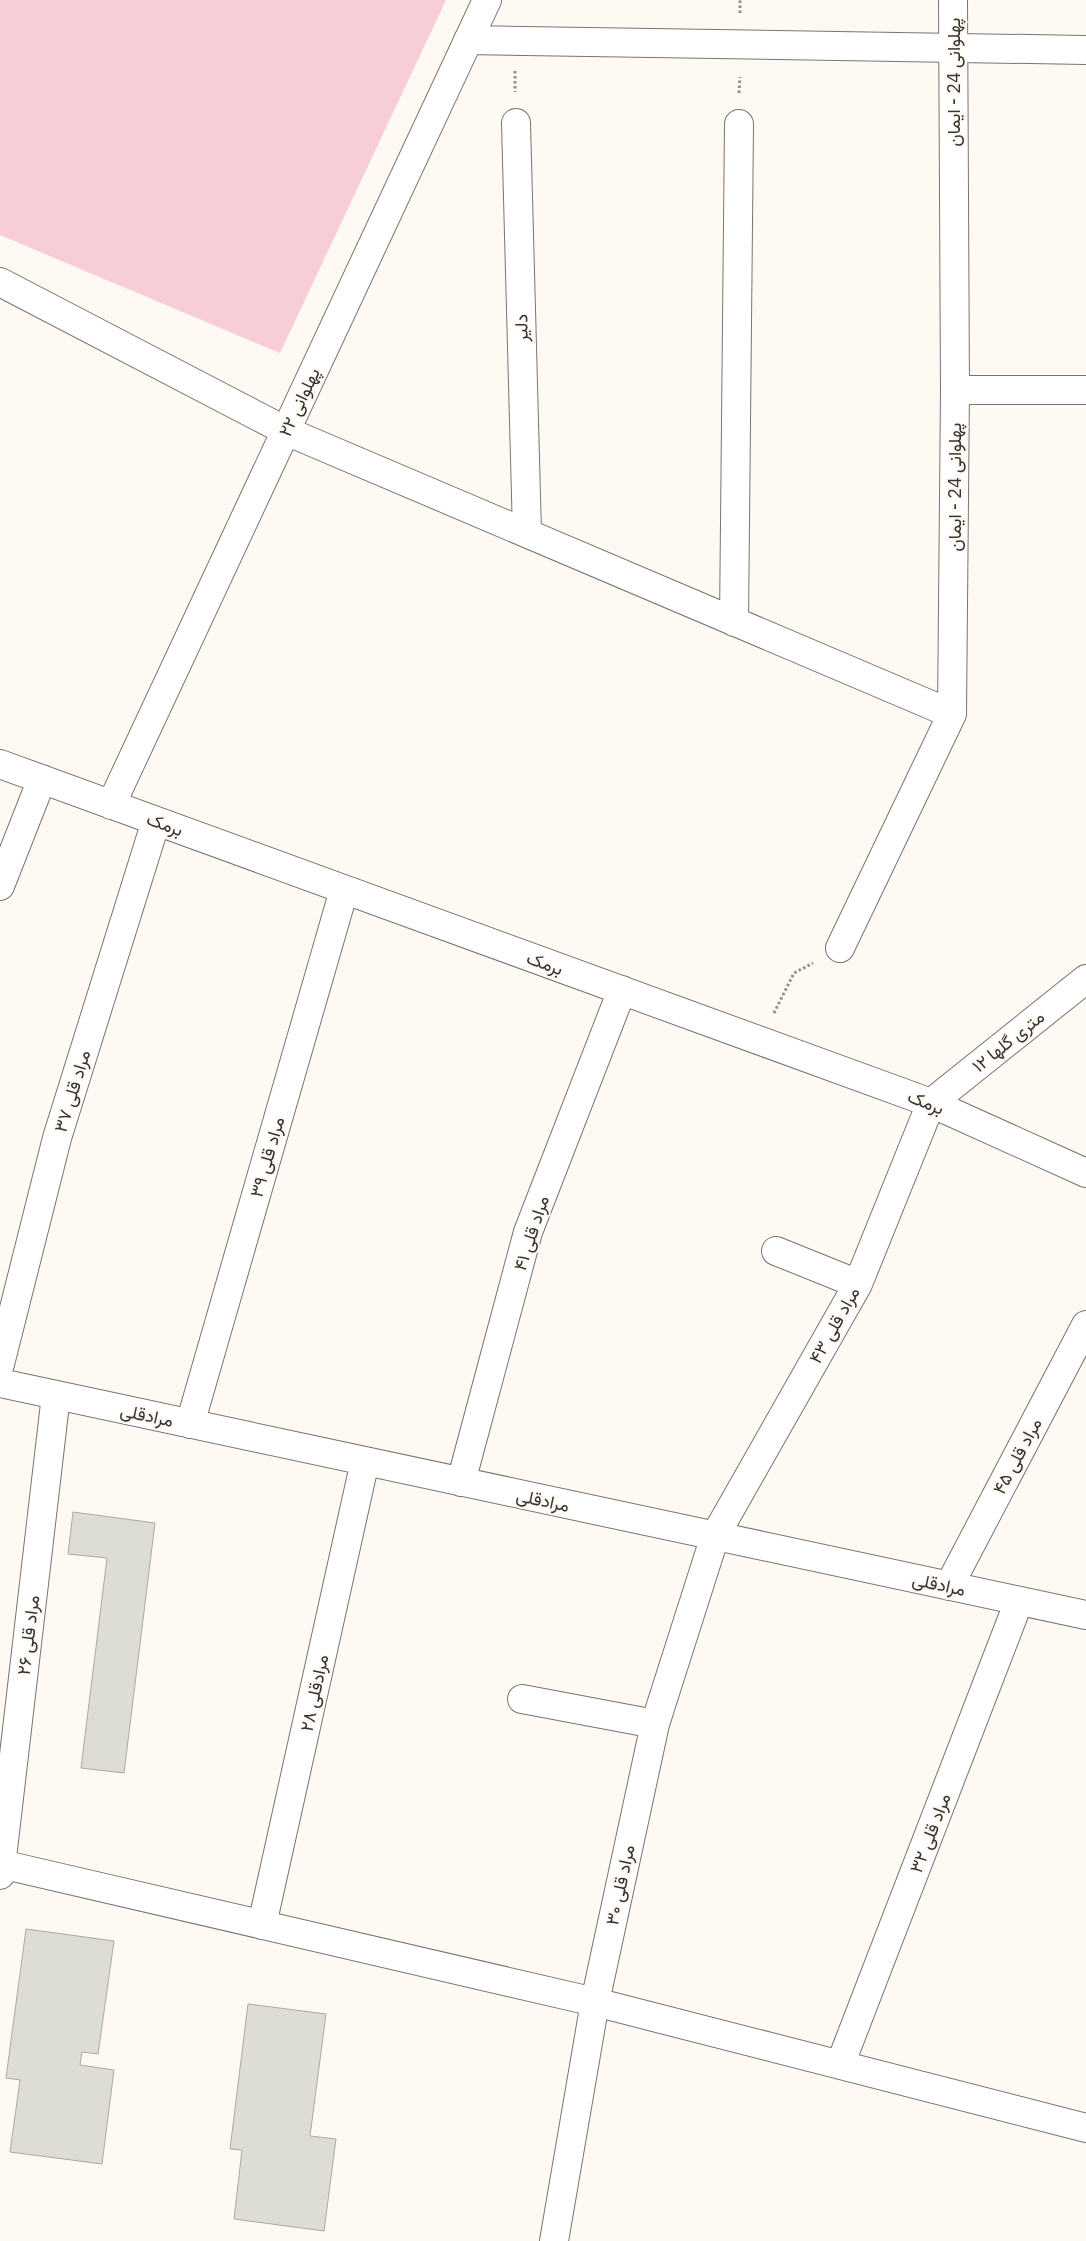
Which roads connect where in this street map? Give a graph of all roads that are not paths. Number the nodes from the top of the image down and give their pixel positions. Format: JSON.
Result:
{"nodes":[{"id":1,"x":487,"y":0,"type":"edge"},
{"id":2,"x":953,"y":0,"type":"edge"},
{"id":3,"x":468,"y":40,"type":"junction"},
{"id":4,"x":952,"y":47,"type":"junction"},
{"id":5,"x":1086,"y":50,"type":"edge"},
{"id":6,"x":516,"y":123,"type":"road end"},
{"id":7,"x":739,"y":124,"type":"dead end"},
{"id":8,"x":0,"y":282,"type":"edge"},
{"id":9,"x":955,"y":390,"type":"junction"},
{"id":10,"x":1086,"y":390,"type":"edge"},
{"id":11,"x":286,"y":431,"type":"junction"},
{"id":12,"x":527,"y":534,"type":"junction"},
{"id":13,"x":734,"y":622,"type":"junction"},
{"id":14,"x":952,"y":714,"type":"junction"},
{"id":15,"x":0,"y":764,"type":"edge"},
{"id":16,"x":42,"y":779,"type":"junction"},
{"id":17,"x":111,"y":805,"type":"junction"},
{"id":18,"x":156,"y":821,"type":"junction"},
{"id":19,"x":0,"y":886,"type":"edge"},
{"id":20,"x":344,"y":890,"type":"junction"},
{"id":21,"x":840,"y":948,"type":"road end"},
{"id":22,"x":1086,"y":979,"type":"edge"},
{"id":23,"x":622,"y":990,"type":"junction"},
{"id":24,"x":930,"y":1103,"type":"junction"},
{"id":25,"x":1086,"y":1173,"type":"edge"},
{"id":26,"x":776,"y":1251,"type":"dead end"},
{"id":27,"x":858,"y":1284,"type":"junction"},
{"id":28,"x":1086,"y":1326,"type":"edge"},
{"id":29,"x":0,"y":1364,"type":"edge"},
{"id":30,"x":0,"y":1383,"type":"edge"},
{"id":31,"x":56,"y":1395,"type":"junction"},
{"id":32,"x":190,"y":1424,"type":"junction"},
{"id":33,"x":365,"y":1461,"type":"junction"},
{"id":34,"x":461,"y":1482,"type":"junction"},
{"id":35,"x":715,"y":1536,"type":"junction"},
{"id":36,"x":949,"y":1586,"type":"junction"},
{"id":37,"x":1020,"y":1601,"type":"junction"},
{"id":38,"x":1086,"y":1616,"type":"edge"},
{"id":39,"x":522,"y":1699,"type":"dead end"},
{"id":40,"x":655,"y":1724,"type":"junction"},
{"id":41,"x":1,"y":1869,"type":"edge"},
{"id":42,"x":262,"y":1924,"type":"junction"},
{"id":43,"x":594,"y":2002,"type":"junction"},
{"id":44,"x":840,"y":2065,"type":"junction"},
{"id":45,"x":1086,"y":2128,"type":"edge"},
{"id":46,"x":554,"y":2241,"type":"edge"}],
"edges":[{"from":1,"to":3,"type":"street","name":"پهلوانی ۲۲"},
{"from":2,"to":4,"type":"street","name":"پهلوانی 24 - ایمان"},
{"from":3,"to":4,"type":"street"},
{"from":3,"to":11,"type":"street","name":"پهلوانی ۲۲"},
{"from":4,"to":5,"type":"street"},
{"from":4,"to":9,"type":"street","name":"پهلوانی 24 - ایمان"},
{"from":6,"to":12,"type":"street","name":"دلیر"},
{"from":7,"to":13,"type":"street"},
{"from":8,"to":11,"type":"street"},
{"from":9,"to":10,"type":"street"},
{"from":9,"to":14,"type":"street","name":"پهلوانی 24 - ایمان"},
{"from":11,"to":12,"type":"street"},
{"from":11,"to":17,"type":"street","name":"پهلوانی ۲۲"},
{"from":12,"to":13,"type":"street"},
{"from":13,"to":14,"type":"street"},
{"from":14,"to":21,"type":"street","name":"پهلوانی 24 - ایمان"},
{"from":15,"to":16,"type":"street","name":"برمک"},
{"from":16,"to":17,"type":"street","name":"برمک"},
{"from":16,"to":19,"type":"street"},
{"from":17,"to":18,"type":"street","name":"برمک"},
{"from":18,"to":20,"type":"street","name":"برمک"},
{"from":18,"to":29,"type":"street","name":"مراد قلی ۳۷"},
{"from":20,"to":23,"type":"street","name":"برمک"},
{"from":20,"to":32,"type":"street","name":"مراد قلی ۳۹"},
{"from":22,"to":24,"type":"street","name":"۱۲ متری گلها"},
{"from":23,"to":24,"type":"street","name":"برمک"},
{"from":23,"to":34,"type":"street","name":"مراد قلی ۴۱"},
{"from":24,"to":25,"type":"street","name":"برمک"},
{"from":24,"to":27,"type":"street","name":"مراد قلی ۴۳"},
{"from":26,"to":27,"type":"street"},
{"from":27,"to":35,"type":"street","name":"مراد قلی ۴۳"},
{"from":28,"to":36,"type":"street","name":"مراد قلی ۴۵"},
{"from":30,"to":31,"type":"street","name":"مرادقلی"},
{"from":31,"to":32,"type":"street","name":"مرادقلی"},
{"from":31,"to":41,"type":"street","name":"مراد قلی ۲۶"},
{"from":32,"to":33,"type":"street","name":"مرادقلی"},
{"from":33,"to":34,"type":"street","name":"مرادقلی"},
{"from":33,"to":42,"type":"street","name":"مرادقلی ۲۸"},
{"from":34,"to":35,"type":"street","name":"مرادقلی"},
{"from":35,"to":36,"type":"street","name":"مرادقلی"},
{"from":35,"to":40,"type":"street","name":"مراد قلی ۳۰"},
{"from":36,"to":37,"type":"street","name":"مرادقلی"},
{"from":37,"to":38,"type":"street","name":"مرادقلی"},
{"from":37,"to":44,"type":"street","name":"مراد قلی ۳۲"},
{"from":39,"to":40,"type":"street"},
{"from":40,"to":43,"type":"street","name":"مراد قلی ۳۰"},
{"from":41,"to":42,"type":"street"},
{"from":42,"to":43,"type":"street"},
{"from":43,"to":44,"type":"street"},
{"from":43,"to":46,"type":"street","name":"مراد قلی ۳۰"},
{"from":44,"to":45,"type":"street"}]}
